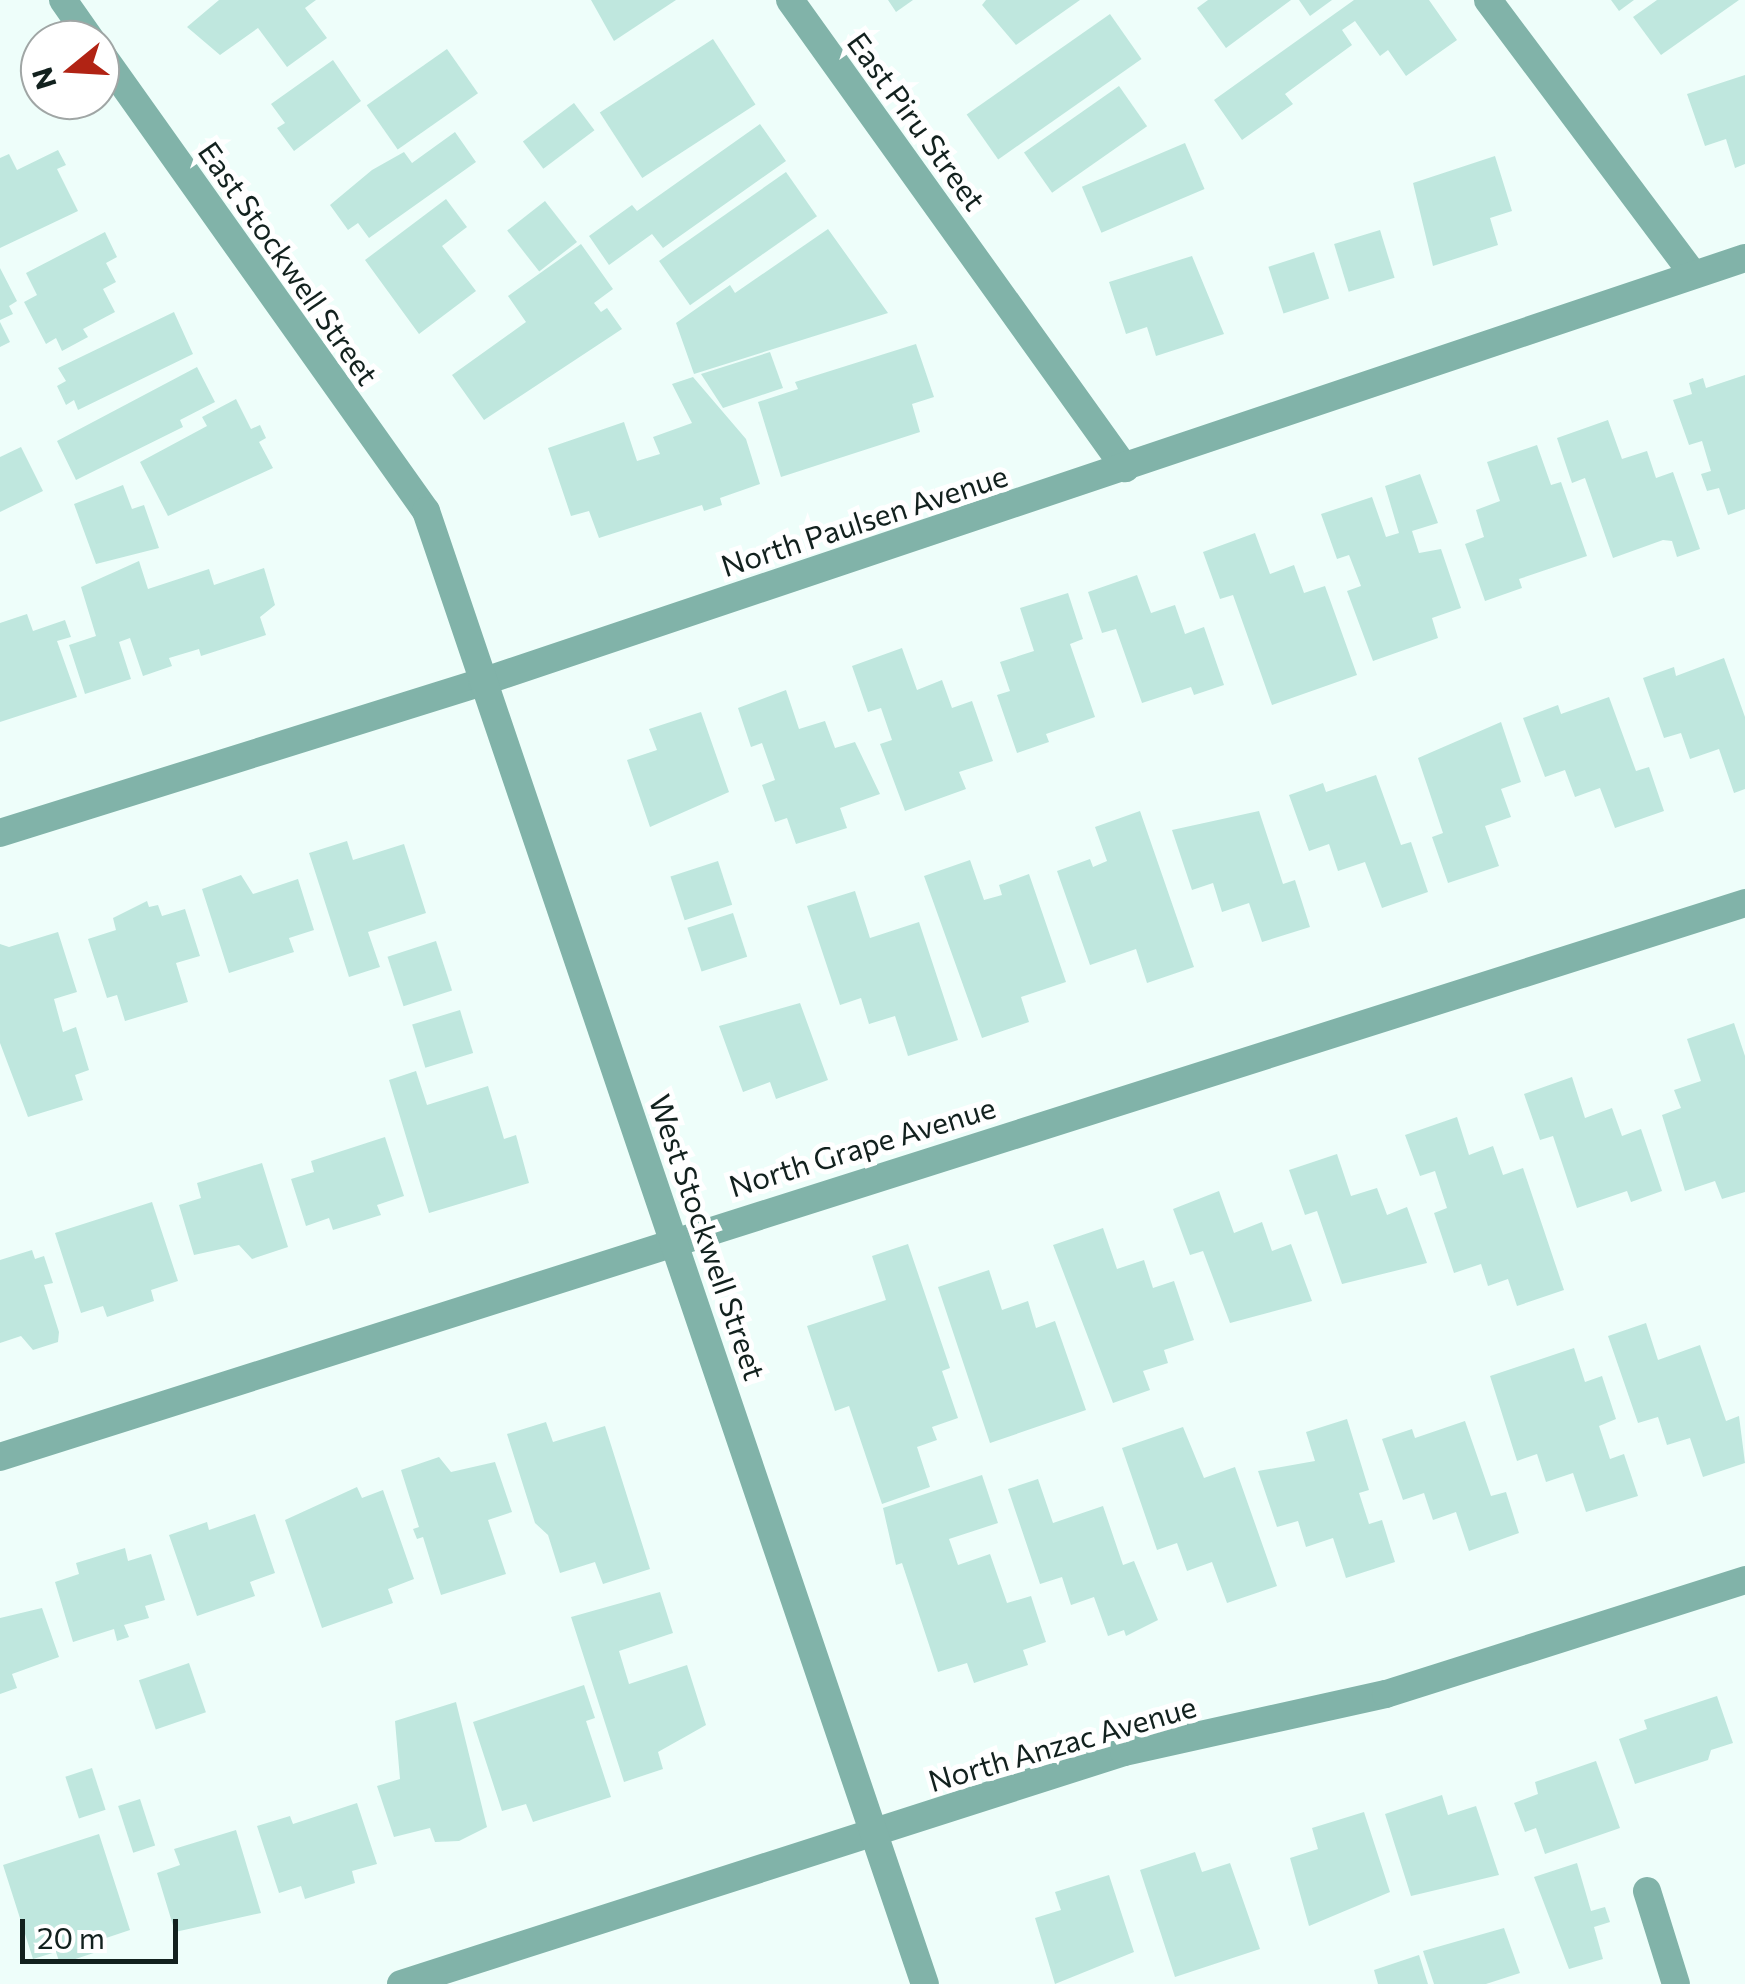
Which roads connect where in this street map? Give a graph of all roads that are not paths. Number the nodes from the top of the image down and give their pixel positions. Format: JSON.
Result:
{"nodes":[{"id":1,"x":790,"y":0,"type":"edge"},
{"id":2,"x":1488,"y":0,"type":"edge"},
{"id":3,"x":120,"y":80,"type":"edge"},
{"id":4,"x":1745,"y":258,"type":"edge"},
{"id":5,"x":1693,"y":274,"type":"junction"},
{"id":6,"x":1125,"y":468,"type":"junction"},
{"id":7,"x":426,"y":511,"type":"joint"},
{"id":8,"x":482,"y":682,"type":"junction"},
{"id":9,"x":0,"y":832,"type":"edge"},
{"id":10,"x":1745,"y":903,"type":"edge"},
{"id":11,"x":674,"y":1240,"type":"junction"},
{"id":12,"x":0,"y":1456,"type":"edge"},
{"id":13,"x":1745,"y":1580,"type":"edge"},
{"id":14,"x":876,"y":1832,"type":"junction"},
{"id":15,"x":1646,"y":1891,"type":"dead end"},
{"id":16,"x":401,"y":1984,"type":"edge"},
{"id":17,"x":925,"y":1984,"type":"edge"},
{"id":18,"x":1676,"y":1984,"type":"edge"}],
"edges":[{"from":1,"to":6,"type":"street","name":"East Piru Street"},
{"from":2,"to":5,"type":"street"},
{"from":3,"to":7,"type":"street","name":"East Stockwell Street"},
{"from":4,"to":5,"type":"street","name":"North Paulsen Avenue"},
{"from":5,"to":6,"type":"street","name":"North Paulsen Avenue"},
{"from":6,"to":8,"type":"street","name":"North Paulsen Avenue"},
{"from":7,"to":8,"type":"street","name":"West Stockwell Street"},
{"from":8,"to":9,"type":"street","name":"North Paulsen Avenue"},
{"from":8,"to":11,"type":"street","name":"West Stockwell Street"},
{"from":10,"to":11,"type":"street","name":"North Grape Avenue"},
{"from":11,"to":12,"type":"street","name":"North Grape Avenue"},
{"from":11,"to":14,"type":"street","name":"West Stockwell Street"},
{"from":13,"to":14,"type":"street","name":"North Anzac Avenue"},
{"from":14,"to":16,"type":"street","name":"North Anzac Avenue"},
{"from":14,"to":17,"type":"street","name":"West Stockwell Street"},
{"from":15,"to":18,"type":"street"}]}
